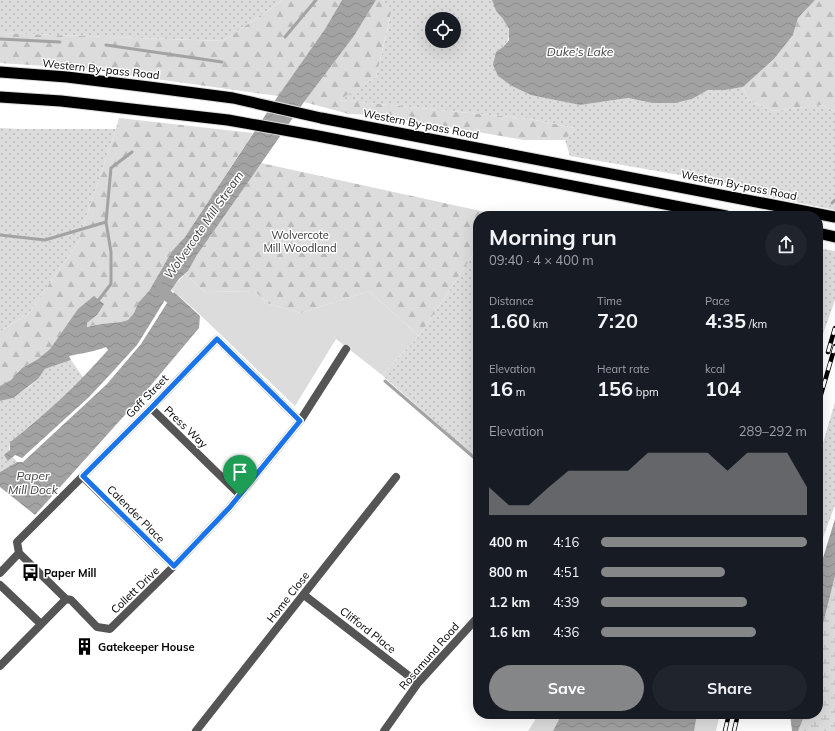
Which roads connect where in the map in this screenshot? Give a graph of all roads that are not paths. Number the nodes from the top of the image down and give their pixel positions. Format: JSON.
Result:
{"nodes":[{"id":1,"x":0,"y":72,"type":"edge"},
{"id":2,"x":0,"y":97,"type":"edge"},
{"id":3,"x":700,"y":211,"type":"edge"},
{"id":4,"x":805,"y":211,"type":"edge"},
{"id":5,"x":823,"y":215,"type":"edge"},
{"id":6,"x":835,"y":217,"type":"edge"},
{"id":7,"x":823,"y":234,"type":"edge"},
{"id":8,"x":835,"y":237,"type":"edge"},
{"id":9,"x":346,"y":350,"type":"dead end"},
{"id":10,"x":151,"y":408,"type":"junction"},
{"id":11,"x":300,"y":421,"type":"junction"},
{"id":12,"x":83,"y":476,"type":"junction"},
{"id":13,"x":396,"y":477,"type":"dead end"},
{"id":14,"x":240,"y":496,"type":"junction"},
{"id":15,"x":19,"y":552,"type":"junction"},
{"id":16,"x":174,"y":566,"type":"junction"},
{"id":17,"x":0,"y":573,"type":"edge"},
{"id":18,"x":0,"y":585,"type":"edge"},
{"id":19,"x":304,"y":595,"type":"junction"},
{"id":20,"x":66,"y":598,"type":"junction"},
{"id":21,"x":473,"y":622,"type":"edge"},
{"id":22,"x":41,"y":624,"type":"junction"},
{"id":23,"x":0,"y":666,"type":"edge"},
{"id":24,"x":418,"y":683,"type":"junction"},
{"id":25,"x":196,"y":731,"type":"edge"},
{"id":26,"x":384,"y":731,"type":"edge"}],
"edges":[{"from":1,"to":4,"type":"highway","name":"Western By-pass Road"},
{"from":2,"to":3,"type":"highway"},
{"from":5,"to":6,"type":"highway","name":"Western By-pass Road"},
{"from":7,"to":8,"type":"highway"},
{"from":9,"to":11,"type":"street","name":"Collett Drive"},
{"from":10,"to":11,"type":"street","name":"Goff Street"},
{"from":10,"to":12,"type":"street","name":"Goff Street"},
{"from":10,"to":14,"type":"street","name":"Press Way"},
{"from":11,"to":14,"type":"street","name":"Collett Drive"},
{"from":12,"to":15,"type":"street","name":"Goff Street"},
{"from":12,"to":16,"type":"street","name":"Calender Place"},
{"from":13,"to":19,"type":"street","name":"Home Close"},
{"from":14,"to":16,"type":"street","name":"Collett Drive"},
{"from":15,"to":17,"type":"street"},
{"from":15,"to":20,"type":"street"},
{"from":16,"to":20,"type":"street","name":"Collett Drive"},
{"from":18,"to":22,"type":"street"},
{"from":19,"to":24,"type":"street","name":"Clifford Place"},
{"from":19,"to":25,"type":"street","name":"Home Close"},
{"from":20,"to":22,"type":"street"},
{"from":21,"to":24,"type":"street","name":"Rosamund Road"},
{"from":22,"to":23,"type":"street"},
{"from":24,"to":26,"type":"street","name":"Rosamund Road"}]}
